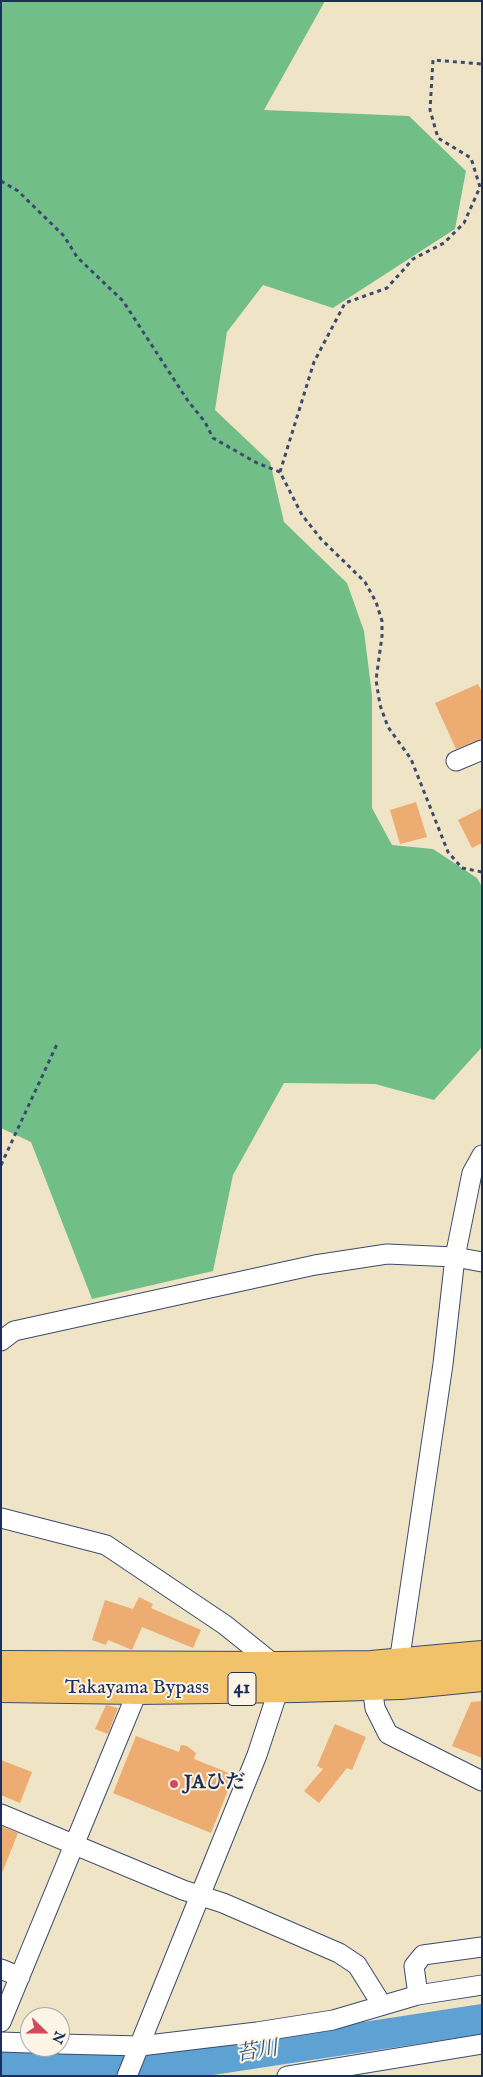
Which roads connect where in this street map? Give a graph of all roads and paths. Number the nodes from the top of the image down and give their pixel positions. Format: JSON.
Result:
{"nodes":[{"id":1,"x":482,"y":64,"type":"edge"},
{"id":2,"x":1,"y":181,"type":"edge"},
{"id":3,"x":280,"y":472,"type":"junction"},
{"id":4,"x":482,"y":750,"type":"edge"},
{"id":5,"x":456,"y":760,"type":"dead end"},
{"id":6,"x":482,"y":872,"type":"edge"},
{"id":7,"x":58,"y":1042,"type":"dead end"},
{"id":8,"x":482,"y":1155,"type":"edge"},
{"id":9,"x":3,"y":1158,"type":"edge"},
{"id":10,"x":1,"y":1165,"type":"edge"},
{"id":11,"x":454,"y":1257,"type":"junction"},
{"id":12,"x":482,"y":1262,"type":"edge"},
{"id":13,"x":1,"y":1341,"type":"edge"},
{"id":14,"x":1,"y":1518,"type":"edge"},
{"id":15,"x":482,"y":1655,"type":"edge"},
{"id":16,"x":399,"y":1663,"type":"junction"},
{"id":17,"x":1,"y":1665,"type":"edge"},
{"id":18,"x":482,"y":1677,"type":"edge"},
{"id":19,"x":278,"y":1678,"type":"junction"},
{"id":20,"x":372,"y":1686,"type":"junction"},
{"id":21,"x":1,"y":1688,"type":"edge"},
{"id":22,"x":138,"y":1690,"type":"junction"},
{"id":23,"x":482,"y":1780,"type":"edge"},
{"id":24,"x":1,"y":1814,"type":"edge"},
{"id":25,"x":75,"y":1846,"type":"junction"},
{"id":26,"x":201,"y":1896,"type":"junction"},
{"id":27,"x":482,"y":1947,"type":"edge"},
{"id":28,"x":1,"y":1970,"type":"edge"},
{"id":29,"x":20,"y":1977,"type":"junction"},
{"id":30,"x":482,"y":1985,"type":"edge"},
{"id":31,"x":418,"y":1995,"type":"junction"},
{"id":32,"x":382,"y":2005,"type":"junction"},
{"id":33,"x":1,"y":2022,"type":"edge"},
{"id":34,"x":1,"y":2042,"type":"edge"},
{"id":35,"x":20,"y":2043,"type":"edge"},
{"id":36,"x":482,"y":2044,"type":"edge"},
{"id":37,"x":70,"y":2045,"type":"edge"},
{"id":38,"x":139,"y":2049,"type":"junction"},
{"id":39,"x":128,"y":2076,"type":"edge"},
{"id":40,"x":287,"y":2076,"type":"edge"}],
"edges":[{"from":1,"to":3,"type":"path"},
{"from":2,"to":3,"type":"path"},
{"from":3,"to":6,"type":"path"},
{"from":4,"to":5,"type":"street"},
{"from":7,"to":9,"type":"path"},
{"from":8,"to":11,"type":"street"},
{"from":9,"to":10,"type":"path"},
{"from":11,"to":12,"type":"street"},
{"from":11,"to":13,"type":"street"},
{"from":11,"to":16,"type":"street"},
{"from":14,"to":19,"type":"street"},
{"from":15,"to":16,"type":"highway","name":"Takayama Bypass","number":"41"},
{"from":16,"to":19,"type":"highway","name":"Takayama Bypass","number":"41"},
{"from":17,"to":19,"type":"highway","name":"Takayama Bypass","number":"41"},
{"from":18,"to":20,"type":"highway","name":"Takayama Bypass","number":"41"},
{"from":19,"to":20,"type":"highway","name":"Takayama Bypass","number":"41"},
{"from":19,"to":22,"type":"highway","name":"Takayama Bypass","number":"41"},
{"from":19,"to":26,"type":"street"},
{"from":20,"to":23,"type":"street"},
{"from":21,"to":22,"type":"highway","name":"Takayama Bypass","number":"41"},
{"from":22,"to":25,"type":"street"},
{"from":24,"to":25,"type":"street"},
{"from":25,"to":26,"type":"street"},
{"from":25,"to":29,"type":"street"},
{"from":26,"to":32,"type":"street"},
{"from":26,"to":38,"type":"street"},
{"from":27,"to":31,"type":"street"},
{"from":28,"to":29,"type":"street"},
{"from":29,"to":33,"type":"street"},
{"from":30,"to":31,"type":"street"},
{"from":31,"to":32,"type":"street"},
{"from":32,"to":38,"type":"street"},
{"from":34,"to":35,"type":"street"},
{"from":36,"to":40,"type":"street"},
{"from":37,"to":38,"type":"street"},
{"from":38,"to":39,"type":"street"}]}
